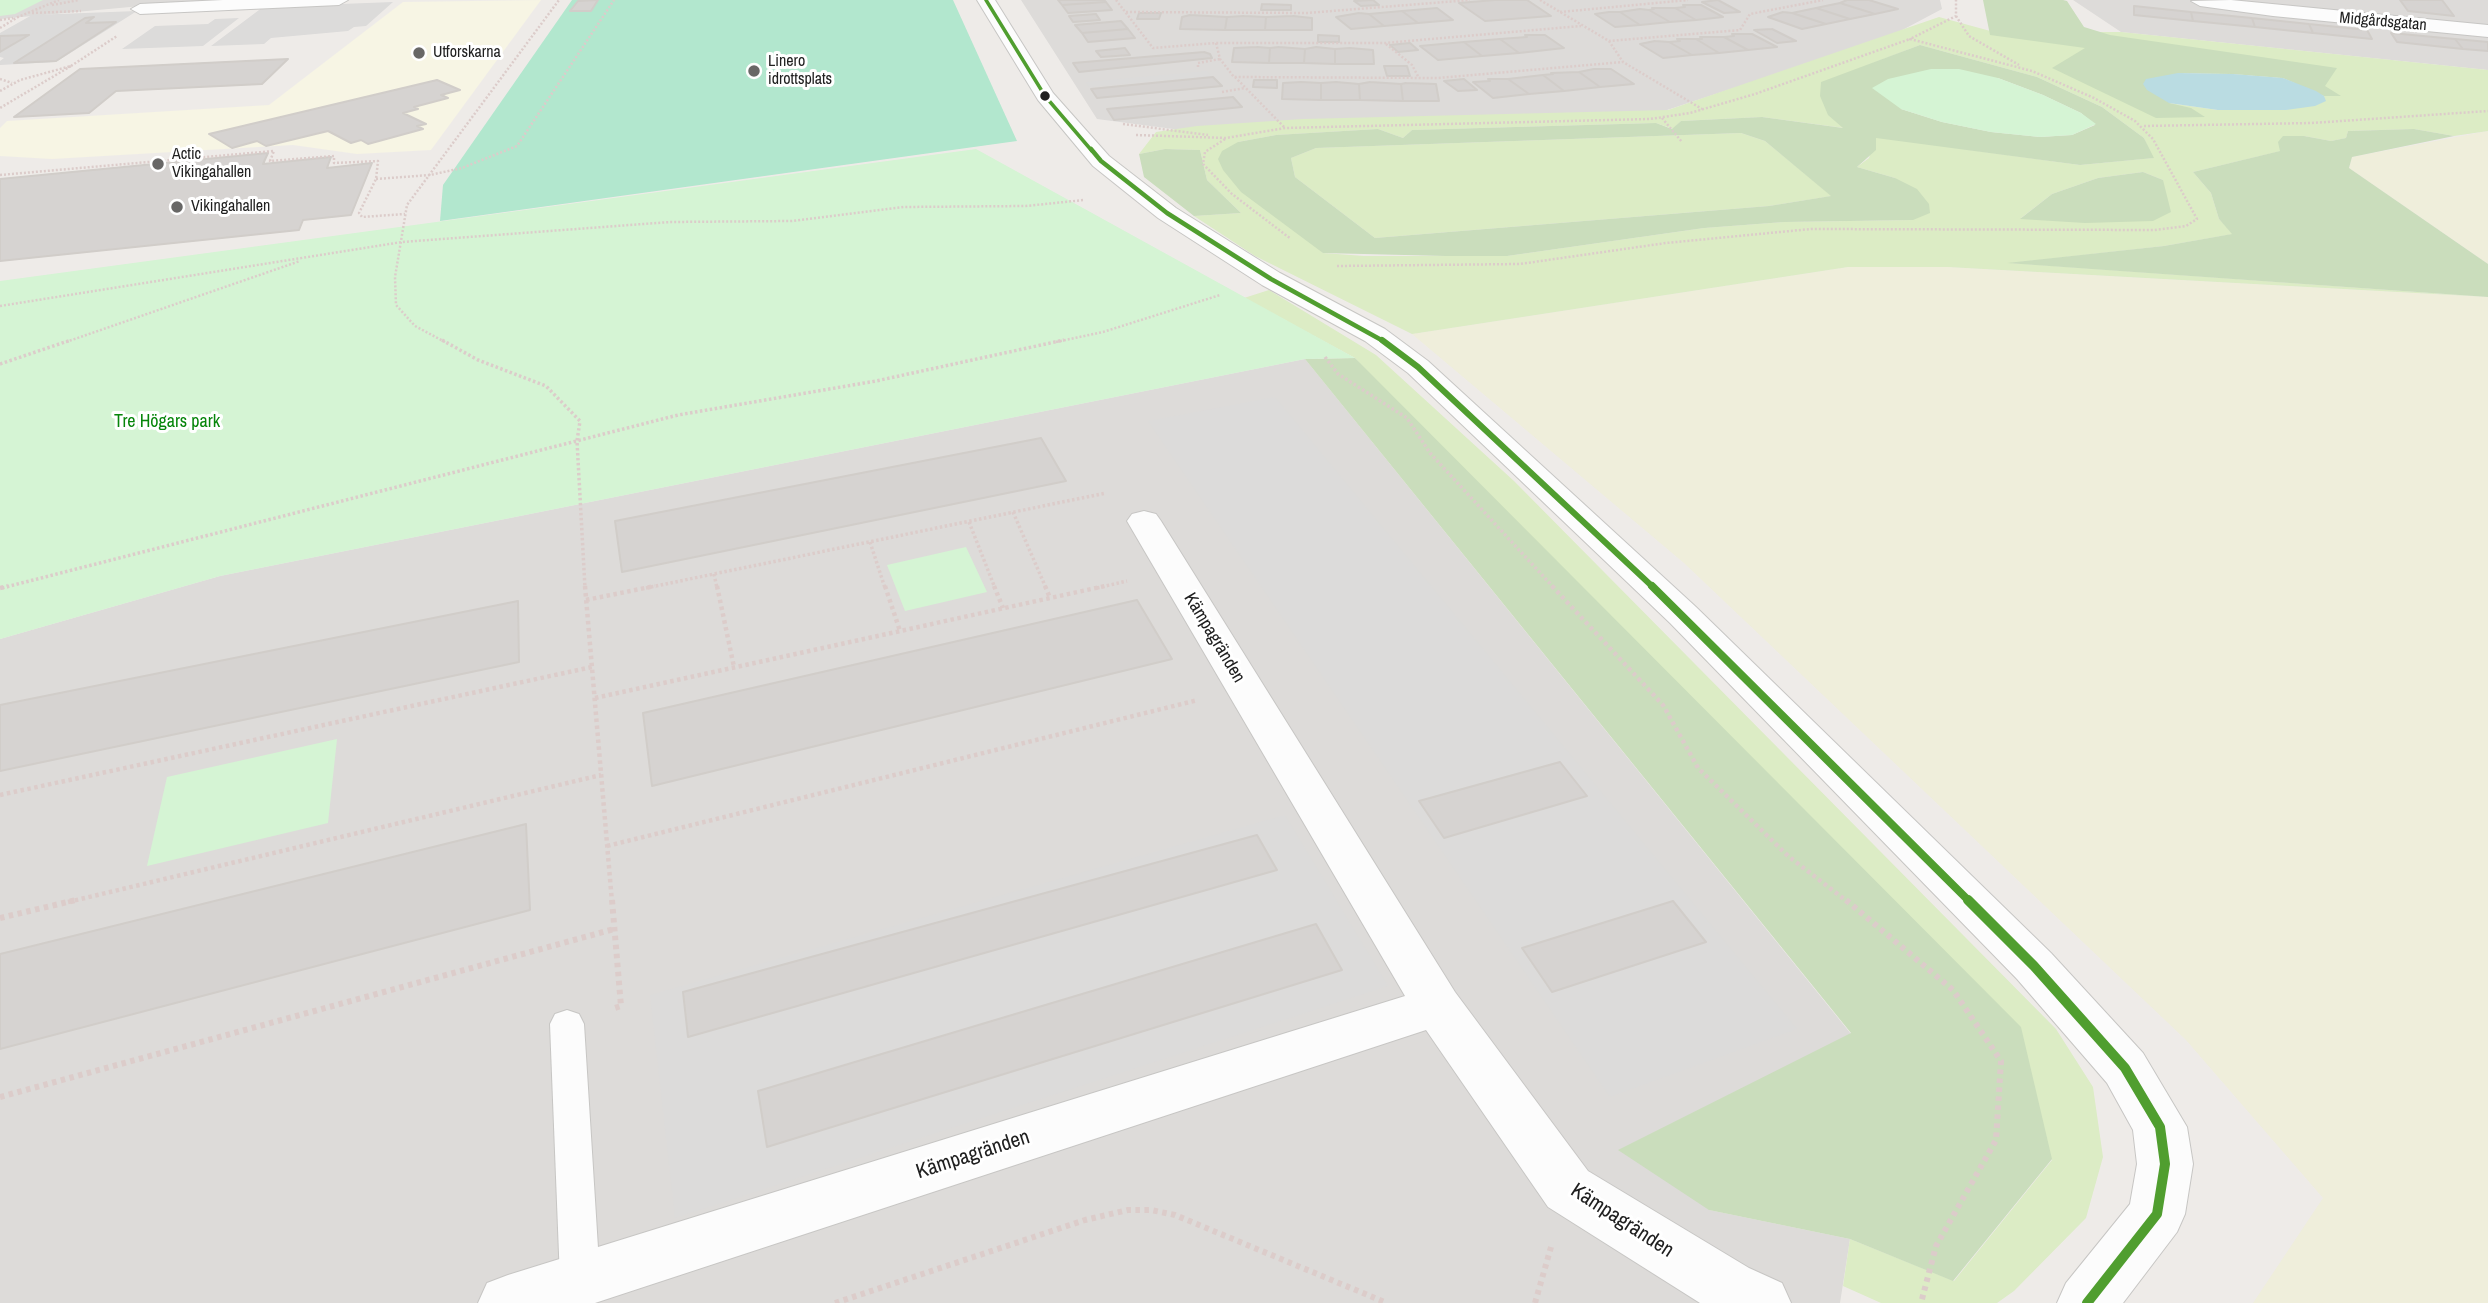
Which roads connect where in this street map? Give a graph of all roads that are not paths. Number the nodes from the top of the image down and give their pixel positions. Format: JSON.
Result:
{"nodes":[{"id":1,"x":339,"y":0,"type":"edge"},
{"id":2,"x":986,"y":0,"type":"edge"},
{"id":3,"x":2200,"y":1,"type":"edge"},
{"id":4,"x":2236,"y":3,"type":"edge"},
{"id":5,"x":140,"y":9,"type":"dead end"},
{"id":6,"x":2488,"y":31,"type":"edge"},
{"id":7,"x":1129,"y":506,"type":"road end"},
{"id":8,"x":1437,"y":1006,"type":"junction"},
{"id":9,"x":567,"y":1024,"type":"road end"},
{"id":10,"x":580,"y":1280,"type":"junction"},
{"id":11,"x":508,"y":1303,"type":"edge"},
{"id":12,"x":1761,"y":1303,"type":"edge"},
{"id":13,"x":2087,"y":1303,"type":"edge"}],
"edges":[{"from":1,"to":5,"type":"street"},
{"from":2,"to":13,"type":"street"},
{"from":3,"to":4,"type":"street","name":"Midgårdsgatan"},
{"from":4,"to":6,"type":"street","name":"Midgårdsgatan"},
{"from":7,"to":8,"type":"street","name":"Kämpagränden"},
{"from":8,"to":10,"type":"street","name":"Kämpagränden"},
{"from":8,"to":12,"type":"street","name":"Kämpagränden"},
{"from":9,"to":10,"type":"lane"},
{"from":10,"to":11,"type":"street","name":"Kämpagränden"}]}
